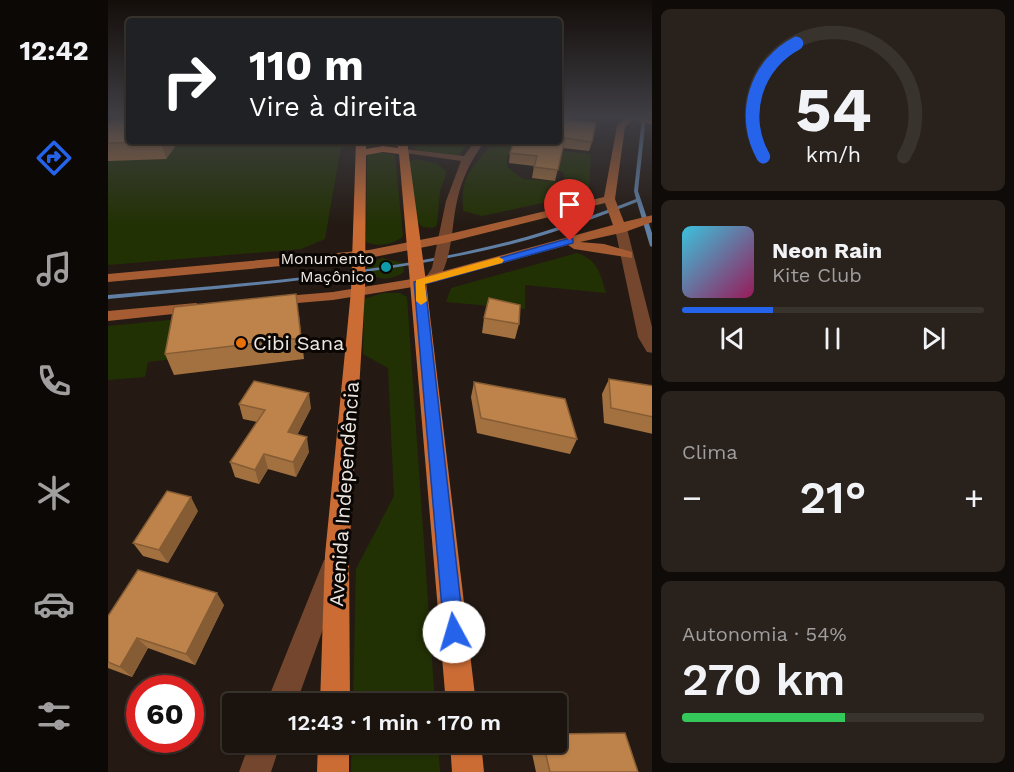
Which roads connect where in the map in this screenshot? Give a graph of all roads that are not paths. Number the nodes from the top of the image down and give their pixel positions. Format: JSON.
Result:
{"nodes":[{"id":1,"x":361,"y":153,"type":"edge"},
{"id":2,"x":404,"y":153,"type":"edge"},
{"id":3,"x":437,"y":153,"type":"edge"},
{"id":4,"x":470,"y":153,"type":"edge"},
{"id":5,"x":617,"y":153,"type":"edge"},
{"id":6,"x":465,"y":159,"type":"junction"},
{"id":7,"x":609,"y":199,"type":"junction"},
{"id":8,"x":652,"y":218,"type":"edge"},
{"id":9,"x":621,"y":229,"type":"junction"},
{"id":10,"x":445,"y":235,"type":"junction"},
{"id":11,"x":414,"y":239,"type":"junction"},
{"id":12,"x":554,"y":245,"type":"junction"},
{"id":13,"x":360,"y":255,"type":"junction"},
{"id":14,"x":627,"y":255,"type":"junction"},
{"id":15,"x":108,"y":278,"type":"edge"},
{"id":16,"x":425,"y":281,"type":"junction"},
{"id":17,"x":358,"y":291,"type":"junction"},
{"id":18,"x":257,"y":303,"type":"edge"},
{"id":19,"x":213,"y":307,"type":"edge"},
{"id":20,"x":108,"y":316,"type":"edge"},
{"id":21,"x":652,"y":348,"type":"edge"},
{"id":22,"x":338,"y":555,"type":"junction"},
{"id":23,"x":285,"y":693,"type":"edge"},
{"id":24,"x":335,"y":693,"type":"edge"},
{"id":25,"x":460,"y":693,"type":"edge"},
{"id":26,"x":262,"y":753,"type":"edge"},
{"id":27,"x":334,"y":753,"type":"edge"},
{"id":28,"x":466,"y":753,"type":"edge"},
{"id":29,"x":255,"y":772,"type":"edge"},
{"id":30,"x":333,"y":772,"type":"edge"},
{"id":31,"x":468,"y":772,"type":"edge"}],
"edges":[{"from":1,"to":13,"type":"main road","name":"Avenida Independência"},
{"from":2,"to":11,"type":"main road"},
{"from":3,"to":6,"type":"street"},
{"from":4,"to":6,"type":"street"},
{"from":5,"to":7,"type":"main road"},
{"from":6,"to":10,"type":"street"},
{"from":7,"to":9,"type":"main road"},
{"from":7,"to":10,"type":"main road"},
{"from":8,"to":9,"type":"main road"},
{"from":9,"to":12,"type":"main road"},
{"from":9,"to":14,"type":"street"},
{"from":10,"to":11,"type":"main road"},
{"from":10,"to":16,"type":"street"},
{"from":11,"to":13,"type":"main road"},
{"from":11,"to":16,"type":"main road"},
{"from":12,"to":14,"type":"main road"},
{"from":12,"to":16,"type":"main road"},
{"from":13,"to":15,"type":"main road"},
{"from":13,"to":17,"type":"main road","name":"Avenida Independência"},
{"from":14,"to":21,"type":"street"},
{"from":16,"to":17,"type":"main road"},
{"from":16,"to":25,"type":"main road"},
{"from":17,"to":18,"type":"main road"},
{"from":17,"to":22,"type":"main road","name":"Avenida Independência"},
{"from":19,"to":20,"type":"main road"},
{"from":22,"to":23,"type":"street"},
{"from":22,"to":24,"type":"main road","name":"Avenida Independência"},
{"from":26,"to":29,"type":"street"},
{"from":27,"to":30,"type":"main road"},
{"from":28,"to":31,"type":"main road"}]}
